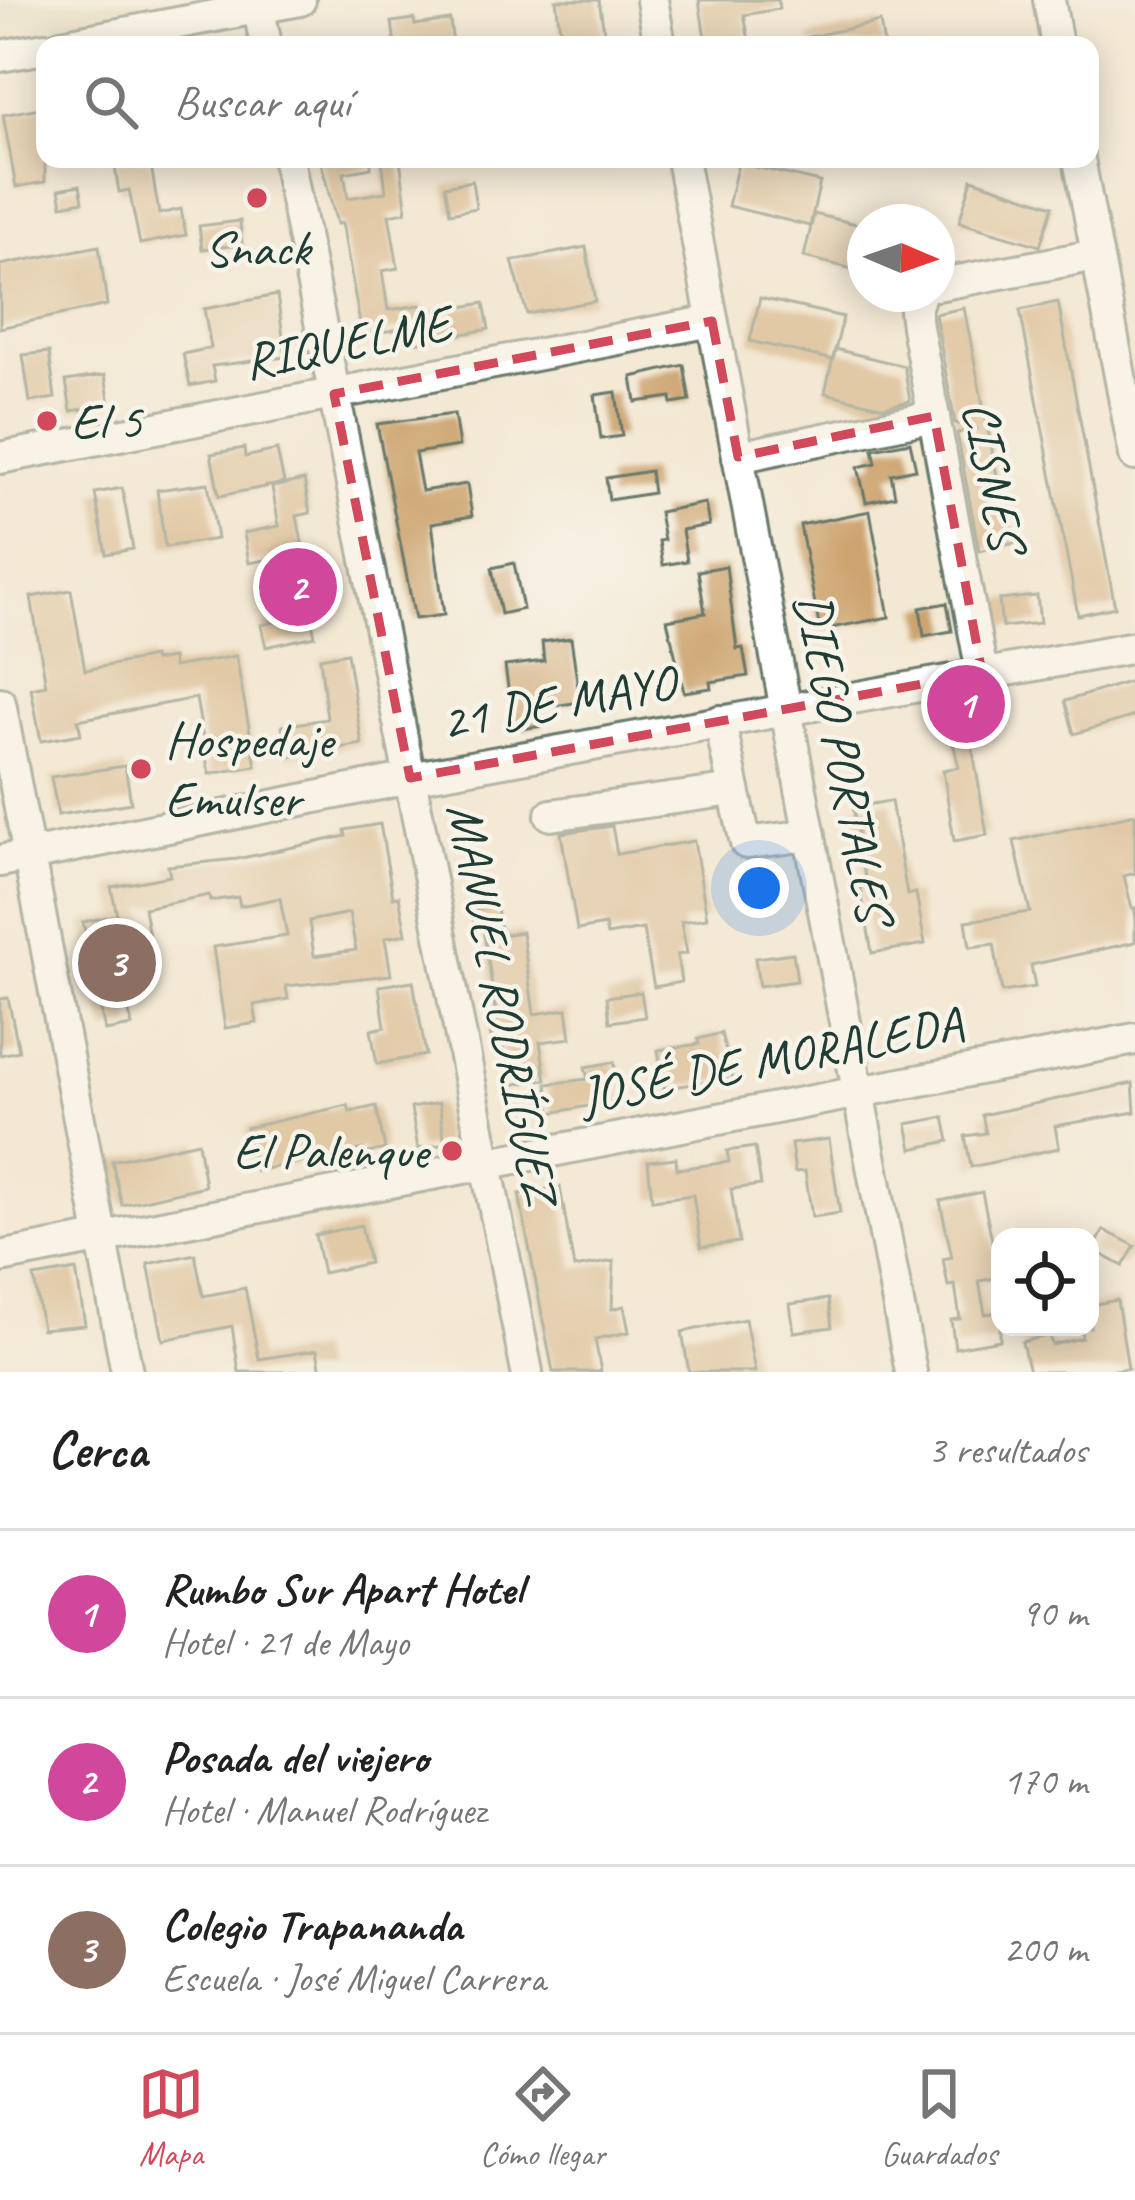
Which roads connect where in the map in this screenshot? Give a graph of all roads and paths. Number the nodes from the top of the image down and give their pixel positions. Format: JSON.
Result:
{"nodes":[{"id":1,"x":300,"y":0,"type":"edge"},
{"id":2,"x":652,"y":0,"type":"edge"},
{"id":3,"x":1048,"y":0,"type":"edge"},
{"id":4,"x":257,"y":4,"type":"edge"},
{"id":5,"x":104,"y":36,"type":"edge"},
{"id":6,"x":264,"y":36,"type":"edge"},
{"id":7,"x":659,"y":36,"type":"edge"},
{"id":8,"x":1055,"y":36,"type":"edge"},
{"id":9,"x":36,"y":50,"type":"edge"},
{"id":10,"x":0,"y":56,"type":"edge"},
{"id":11,"x":290,"y":168,"type":"edge"},
{"id":12,"x":684,"y":168,"type":"edge"},
{"id":13,"x":1081,"y":168,"type":"edge"},
{"id":14,"x":1097,"y":255,"type":"junction"},
{"id":15,"x":955,"y":282,"type":"edge"},
{"id":16,"x":916,"y":312,"type":"edge"},
{"id":17,"x":712,"y":321,"type":"junction"},
{"id":18,"x":334,"y":394,"type":"junction"},
{"id":19,"x":934,"y":416,"type":"junction"},
{"id":20,"x":1135,"y":455,"type":"edge"},
{"id":21,"x":738,"y":457,"type":"junction"},
{"id":22,"x":0,"y":458,"type":"edge"},
{"id":23,"x":1135,"y":647,"type":"edge"},
{"id":24,"x":982,"y":674,"type":"junction"},
{"id":25,"x":0,"y":703,"type":"edge"},
{"id":26,"x":786,"y":710,"type":"junction"},
{"id":27,"x":721,"y":722,"type":"junction"},
{"id":28,"x":410,"y":778,"type":"junction"},
{"id":29,"x":734,"y":790,"type":"junction"},
{"id":30,"x":551,"y":814,"type":"dead end"},
{"id":31,"x":809,"y":835,"type":"junction"},
{"id":32,"x":14,"y":858,"type":"edge"},
{"id":33,"x":1135,"y":1039,"type":"edge"},
{"id":34,"x":858,"y":1092,"type":"junction"},
{"id":35,"x":485,"y":1161,"type":"junction"},
{"id":36,"x":101,"y":1237,"type":"junction"},
{"id":37,"x":0,"y":1256,"type":"edge"},
{"id":38,"x":127,"y":1372,"type":"edge"},
{"id":39,"x":527,"y":1372,"type":"edge"},
{"id":40,"x":911,"y":1372,"type":"edge"}],
"edges":[{"from":1,"to":4,"type":"street"},
{"from":2,"to":7,"type":"street"},
{"from":3,"to":8,"type":"street"},
{"from":4,"to":5,"type":"street"},
{"from":4,"to":6,"type":"street"},
{"from":9,"to":10,"type":"street"},
{"from":11,"to":18,"type":"street","name":"MANUEL RODRÍGUEZ"},
{"from":12,"to":17,"type":"street","name":"DIEGO PORTALES"},
{"from":13,"to":14,"type":"street"},
{"from":14,"to":15,"type":"street"},
{"from":14,"to":20,"type":"street"},
{"from":16,"to":19,"type":"street","name":"CISNES"},
{"from":17,"to":18,"type":"street","name":"RIQUELME"},
{"from":17,"to":21,"type":"street","name":"DIEGO PORTALES"},
{"from":18,"to":22,"type":"street","name":"RIQUELME"},
{"from":18,"to":28,"type":"street","name":"MANUEL RODRÍGUEZ"},
{"from":19,"to":21,"type":"street"},
{"from":19,"to":24,"type":"street","name":"CISNES"},
{"from":21,"to":26,"type":"street","name":"DIEGO PORTALES"},
{"from":23,"to":24,"type":"street","name":"21 DE MAYO"},
{"from":24,"to":26,"type":"street","name":"21 DE MAYO"},
{"from":25,"to":32,"type":"street"},
{"from":26,"to":27,"type":"street","name":"21 DE MAYO"},
{"from":26,"to":31,"type":"street","name":"DIEGO PORTALES"},
{"from":27,"to":28,"type":"street","name":"21 DE MAYO"},
{"from":27,"to":29,"type":"street"},
{"from":28,"to":32,"type":"street","name":"21 DE MAYO"},
{"from":28,"to":35,"type":"street","name":"MANUEL RODRÍGUEZ"},
{"from":29,"to":30,"type":"street"},
{"from":29,"to":31,"type":"street"},
{"from":31,"to":34,"type":"street","name":"DIEGO PORTALES"},
{"from":32,"to":36,"type":"street"},
{"from":33,"to":34,"type":"street","name":"JOSÉ DE MORALEDA"},
{"from":34,"to":35,"type":"street","name":"JOSÉ DE MORALEDA"},
{"from":34,"to":40,"type":"street","name":"DIEGO PORTALES"},
{"from":35,"to":36,"type":"street","name":"JOSÉ DE MORALEDA"},
{"from":35,"to":39,"type":"street","name":"MANUEL RODRÍGUEZ"},
{"from":36,"to":37,"type":"street","name":"JOSÉ DE MORALEDA"},
{"from":36,"to":38,"type":"street"}]}
